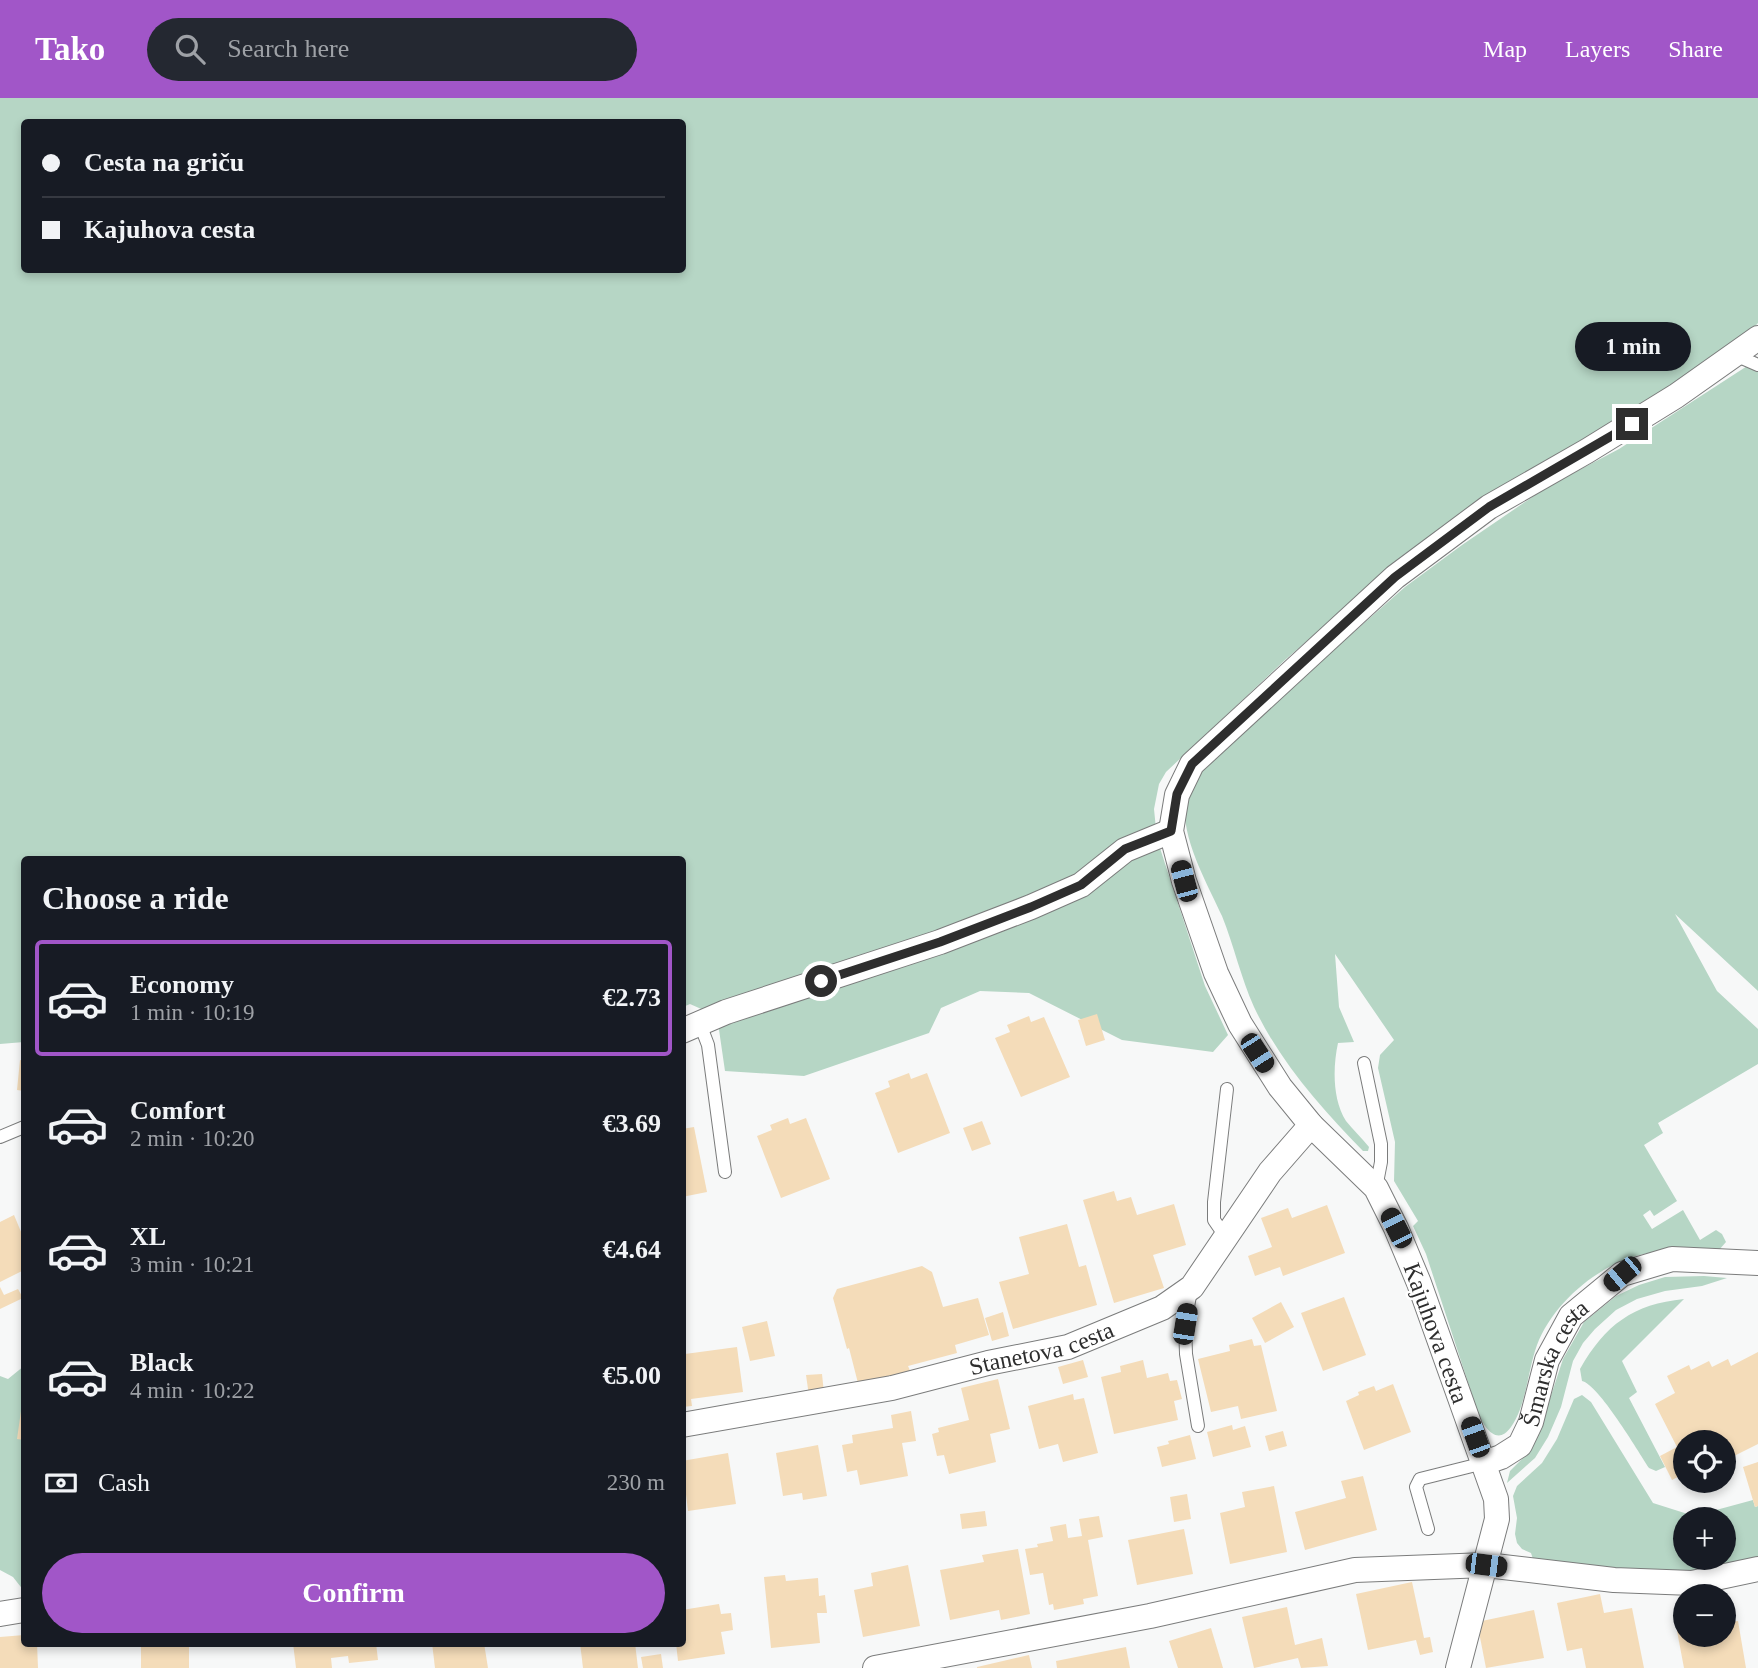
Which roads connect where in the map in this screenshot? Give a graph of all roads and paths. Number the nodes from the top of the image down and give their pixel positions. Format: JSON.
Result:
{"nodes":[{"id":1,"x":1758,"y":338,"type":"edge"},
{"id":2,"x":1735,"y":354,"type":"junction"},
{"id":3,"x":1758,"y":365,"type":"edge"},
{"id":4,"x":1171,"y":831,"type":"junction"},
{"id":5,"x":691,"y":1028,"type":"edge"},
{"id":6,"x":1364,"y":1063,"type":"dead end"},
{"id":7,"x":1227,"y":1089,"type":"dead end"},
{"id":8,"x":1311,"y":1125,"type":"junction"},
{"id":9,"x":21,"y":1128,"type":"edge"},
{"id":10,"x":0,"y":1137,"type":"edge"},
{"id":11,"x":725,"y":1172,"type":"dead end"},
{"id":12,"x":1376,"y":1188,"type":"junction"},
{"id":13,"x":1225,"y":1236,"type":"junction"},
{"id":14,"x":1758,"y":1263,"type":"edge"},
{"id":15,"x":1192,"y":1287,"type":"junction"},
{"id":16,"x":686,"y":1424,"type":"edge"},
{"id":17,"x":1198,"y":1426,"type":"dead end"},
{"id":18,"x":1484,"y":1463,"type":"junction"},
{"id":19,"x":1428,"y":1529,"type":"dead end"},
{"id":20,"x":1486,"y":1565,"type":"junction"},
{"id":21,"x":1758,"y":1569,"type":"edge"},
{"id":22,"x":21,"y":1610,"type":"edge"},
{"id":23,"x":0,"y":1614,"type":"edge"},
{"id":24,"x":875,"y":1668,"type":"edge"},
{"id":25,"x":1458,"y":1668,"type":"edge"}],
"edges":[{"from":1,"to":2,"type":"street","name":"Kajuhova cesta"},
{"from":2,"to":3,"type":"lane"},
{"from":2,"to":4,"type":"street","name":"Kajuhova cesta"},
{"from":4,"to":5,"type":"street"},
{"from":4,"to":8,"type":"street","name":"Kajuhova cesta"},
{"from":5,"to":11,"type":"lane"},
{"from":6,"to":12,"type":"lane"},
{"from":7,"to":13,"type":"lane"},
{"from":8,"to":12,"type":"street","name":"Kajuhova cesta"},
{"from":8,"to":13,"type":"street","name":"Stanetova cesta"},
{"from":9,"to":10,"type":"lane"},
{"from":12,"to":18,"type":"street","name":"Kajuhova cesta"},
{"from":13,"to":15,"type":"street","name":"Stanetova cesta"},
{"from":14,"to":18,"type":"street","name":"Šmarska cesta"},
{"from":15,"to":16,"type":"street","name":"Stanetova cesta"},
{"from":15,"to":17,"type":"lane"},
{"from":18,"to":19,"type":"lane"},
{"from":18,"to":20,"type":"street","name":"Kajuhova cesta"},
{"from":20,"to":21,"type":"street"},
{"from":20,"to":24,"type":"street"},
{"from":20,"to":25,"type":"street","name":"Kajuhova cesta"},
{"from":22,"to":23,"type":"street"}]}
